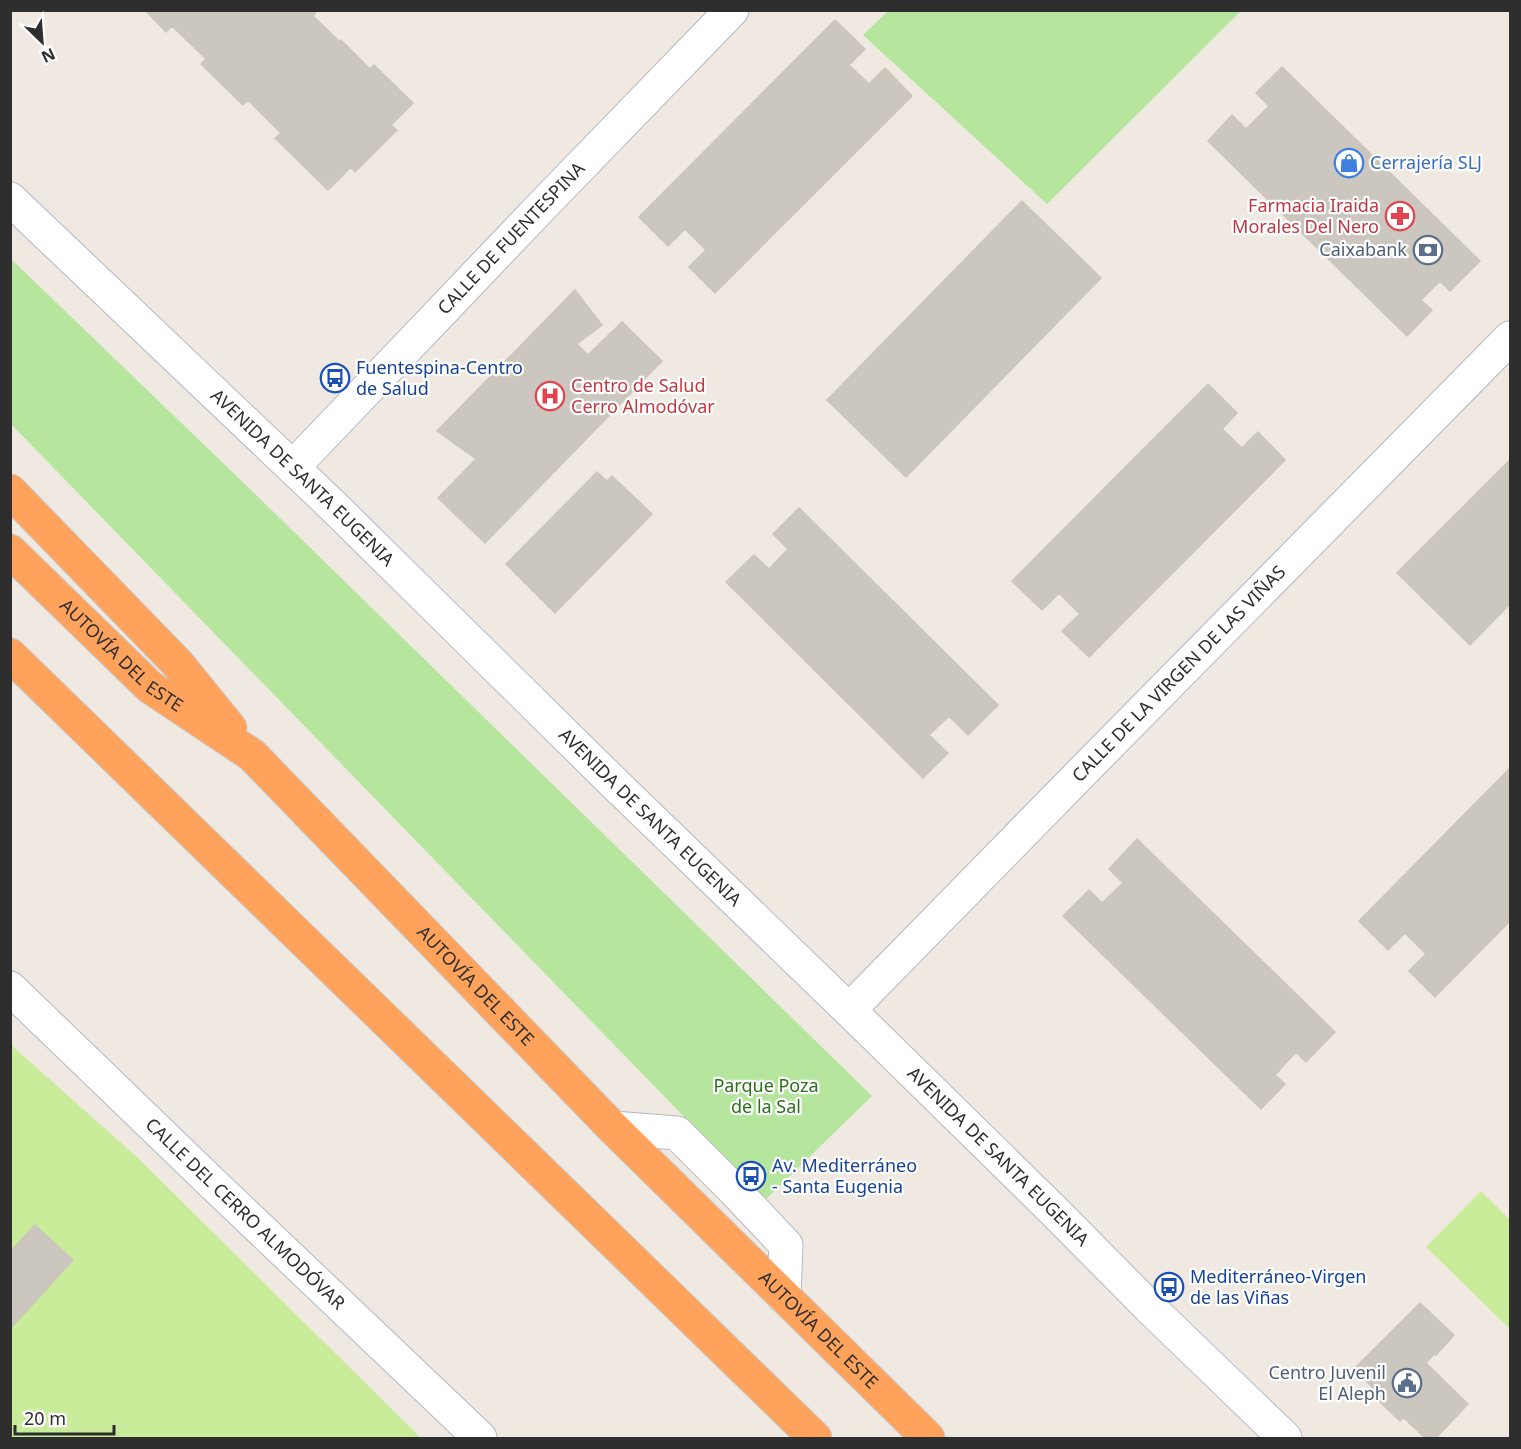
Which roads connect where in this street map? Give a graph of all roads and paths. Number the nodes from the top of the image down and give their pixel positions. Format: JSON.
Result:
{"nodes":[{"id":1,"x":731,"y":11,"type":"edge"},
{"id":2,"x":10,"y":199,"type":"edge"},
{"id":3,"x":1510,"y":338,"type":"edge"},
{"id":4,"x":293,"y":467,"type":"junction"},
{"id":5,"x":10,"y":490,"type":"edge"},
{"id":6,"x":10,"y":551,"type":"edge"},
{"id":7,"x":10,"y":655,"type":"edge"},
{"id":8,"x":252,"y":755,"type":"junction"},
{"id":9,"x":10,"y":988,"type":"edge"},
{"id":10,"x":849,"y":1010,"type":"junction"},
{"id":11,"x":480,"y":1438,"type":"edge"},
{"id":12,"x":815,"y":1438,"type":"edge"},
{"id":13,"x":928,"y":1438,"type":"edge"},
{"id":14,"x":1285,"y":1438,"type":"edge"}],
"edges":[{"from":1,"to":4,"type":"street","name":"CALLE DE FUENTESPINA"},
{"from":2,"to":4,"type":"street","name":"AVENIDA DE SANTA EUGENIA"},
{"from":3,"to":10,"type":"street","name":"CALLE DE LA VIRGEN DE LAS VIÑAS"},
{"from":4,"to":10,"type":"street","name":"AVENIDA DE SANTA EUGENIA"},
{"from":5,"to":8,"type":"highway"},
{"from":6,"to":8,"type":"highway","name":"AUTOVÍA DEL ESTE"},
{"from":7,"to":12,"type":"highway"},
{"from":8,"to":13,"type":"highway","name":"AUTOVÍA DEL ESTE"},
{"from":9,"to":11,"type":"street","name":"CALLE DEL CERRO ALMODÓVAR"},
{"from":10,"to":14,"type":"street","name":"AVENIDA DE SANTA EUGENIA"}]}
